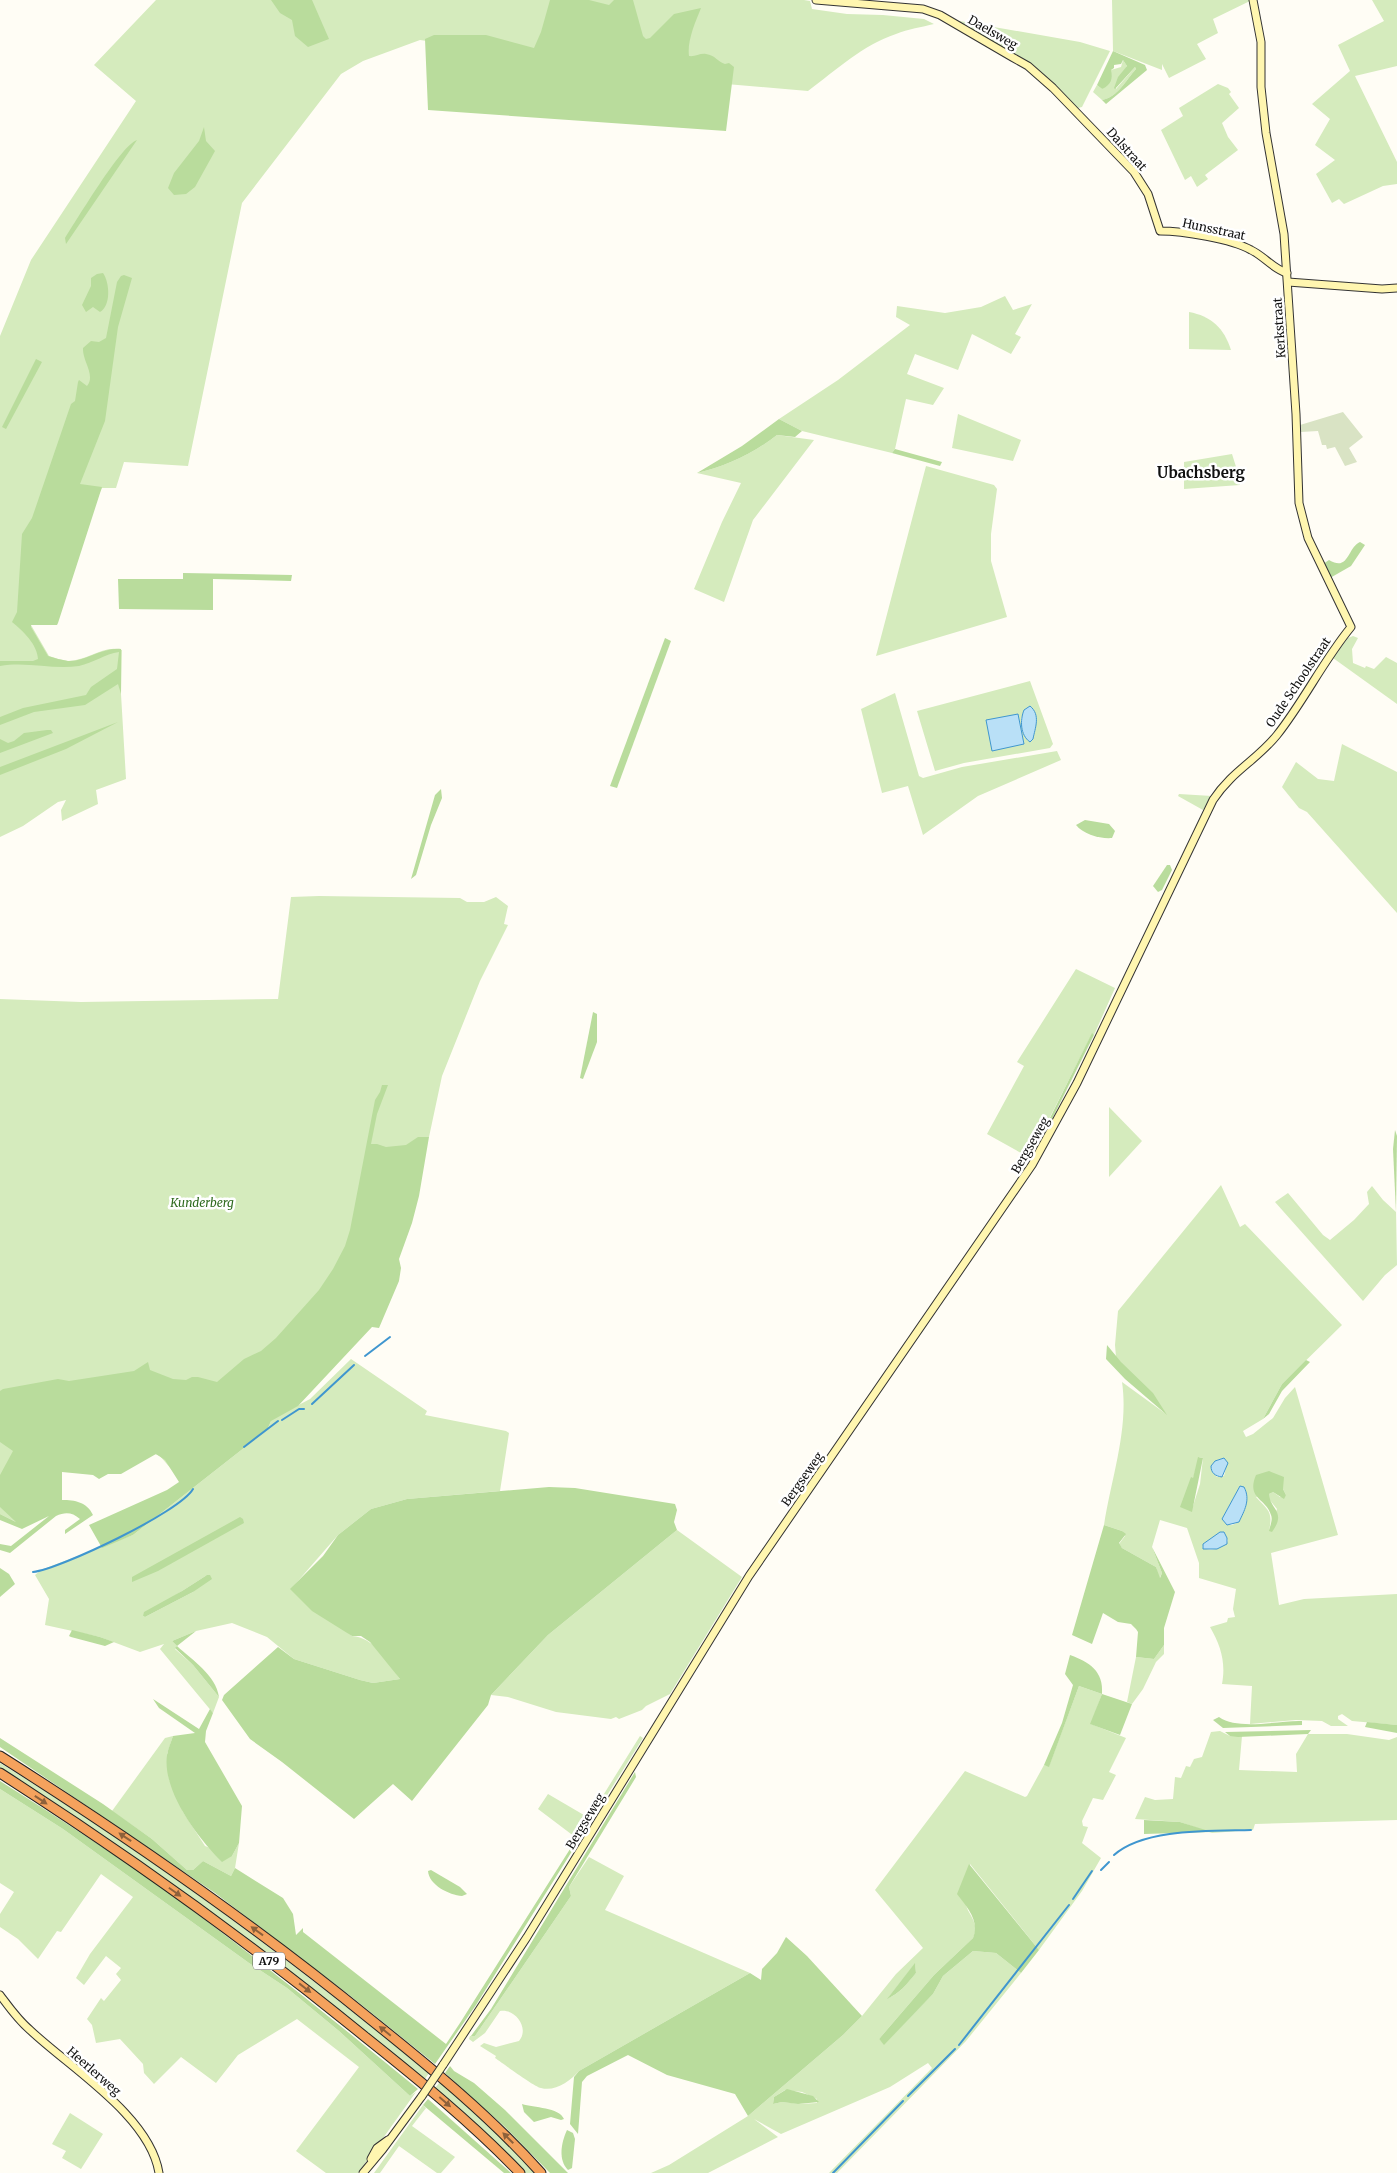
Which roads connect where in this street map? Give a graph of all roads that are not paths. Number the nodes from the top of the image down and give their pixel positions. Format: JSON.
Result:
{"nodes":[{"id":1,"x":816,"y":0,"type":"edge"},
{"id":2,"x":1253,"y":0,"type":"edge"},
{"id":3,"x":1060,"y":94,"type":"joint"},
{"id":4,"x":1160,"y":231,"type":"joint"},
{"id":5,"x":1287,"y":273,"type":"junction"},
{"id":6,"x":1288,"y":282,"type":"junction"},
{"id":7,"x":1397,"y":288,"type":"edge"},
{"id":8,"x":1351,"y":627,"type":"joint"},
{"id":9,"x":1205,"y":816,"type":"joint"},
{"id":10,"x":0,"y":1756,"type":"edge"},
{"id":11,"x":0,"y":1773,"type":"edge"},
{"id":12,"x":0,"y":1994,"type":"edge"},
{"id":13,"x":159,"y":2173,"type":"edge"},
{"id":14,"x":363,"y":2173,"type":"edge"},
{"id":15,"x":520,"y":2173,"type":"edge"},
{"id":16,"x":541,"y":2173,"type":"edge"}],
"edges":[{"from":1,"to":3,"type":"street","name":"Daelsweg"},
{"from":2,"to":5,"type":"street","name":"Kerkstraat"},
{"from":3,"to":4,"type":"street","name":"Dalstraat"},
{"from":4,"to":5,"type":"street","name":"Hunsstraat"},
{"from":5,"to":6,"type":"street","name":"Kerkstraat"},
{"from":6,"to":7,"type":"street"},
{"from":6,"to":8,"type":"street","name":"Kerkstraat"},
{"from":8,"to":9,"type":"street","name":"Oude Schoolstraat"},
{"from":9,"to":14,"type":"street","name":"Bergseweg","bridge":true},
{"from":16,"to":10,"type":"highway","number":"A79","one_way":true},
{"from":11,"to":15,"type":"highway","number":"A79","one_way":true},
{"from":12,"to":13,"type":"street","name":"Heerlerweg"}]}
